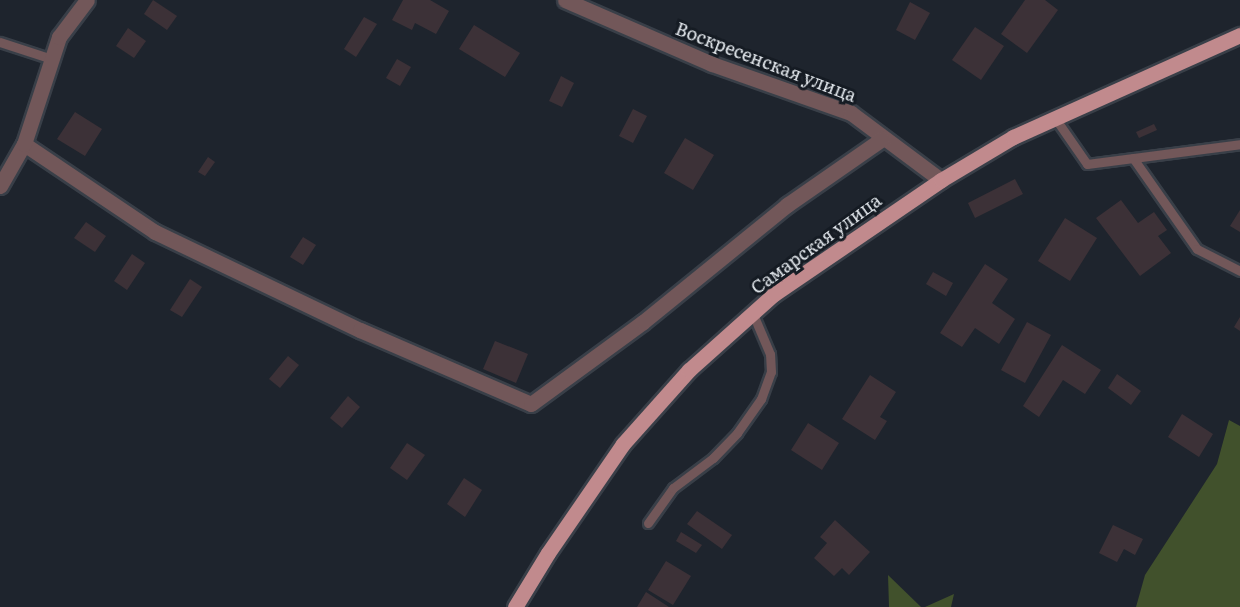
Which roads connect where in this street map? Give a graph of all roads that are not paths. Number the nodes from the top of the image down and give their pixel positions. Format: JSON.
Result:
{"nodes":[{"id":1,"x":87,"y":0,"type":"edge"},
{"id":2,"x":565,"y":0,"type":"edge"},
{"id":3,"x":1240,"y":35,"type":"edge"},
{"id":4,"x":0,"y":42,"type":"edge"},
{"id":5,"x":52,"y":59,"type":"junction"},
{"id":6,"x":1055,"y":118,"type":"junction"},
{"id":7,"x":882,"y":139,"type":"junction"},
{"id":8,"x":24,"y":144,"type":"junction"},
{"id":9,"x":1240,"y":144,"type":"edge"},
{"id":10,"x":1133,"y":158,"type":"junction"},
{"id":11,"x":941,"y":180,"type":"junction"},
{"id":12,"x":0,"y":186,"type":"edge"},
{"id":13,"x":1240,"y":271,"type":"edge"},
{"id":14,"x":753,"y":314,"type":"junction"},
{"id":15,"x":648,"y":523,"type":"dead end"},
{"id":16,"x":515,"y":607,"type":"edge"}],
"edges":[{"from":1,"to":5,"type":"street"},
{"from":2,"to":7,"type":"street","name":"Воскресенская улица"},
{"from":3,"to":6,"type":"main road","name":"Самарская улица"},
{"from":4,"to":5,"type":"lane"},
{"from":5,"to":8,"type":"street"},
{"from":6,"to":10,"type":"lane"},
{"from":6,"to":11,"type":"main road","name":"Самарская улица"},
{"from":7,"to":8,"type":"street"},
{"from":7,"to":11,"type":"street","name":"Воскресенская улица"},
{"from":8,"to":12,"type":"street"},
{"from":9,"to":10,"type":"lane"},
{"from":10,"to":13,"type":"lane"},
{"from":11,"to":14,"type":"main road","name":"Самарская улица"},
{"from":14,"to":15,"type":"lane"},
{"from":14,"to":16,"type":"main road","name":"Самарская улица"}]}
